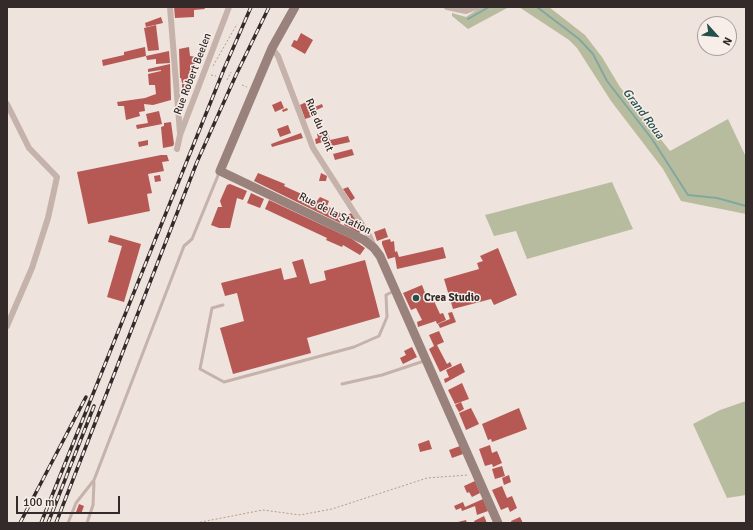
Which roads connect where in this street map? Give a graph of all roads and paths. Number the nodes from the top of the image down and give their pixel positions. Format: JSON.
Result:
{"nodes":[{"id":1,"x":170,"y":7,"type":"edge"},
{"id":2,"x":229,"y":7,"type":"edge"},
{"id":3,"x":295,"y":7,"type":"edge"},
{"id":4,"x":447,"y":7,"type":"edge"},
{"id":5,"x":476,"y":7,"type":"edge"},
{"id":6,"x":237,"y":24,"type":"dead end"},
{"id":7,"x":272,"y":48,"type":"junction"},
{"id":8,"x":211,"y":70,"type":"dead end"},
{"id":9,"x":230,"y":72,"type":"dead end"},
{"id":10,"x":213,"y":76,"type":"dead end"},
{"id":11,"x":216,"y":76,"type":"dead end"},
{"id":12,"x":227,"y":80,"type":"dead end"},
{"id":13,"x":242,"y":85,"type":"dead end"},
{"id":14,"x":247,"y":87,"type":"dead end"},
{"id":15,"x":7,"y":104,"type":"edge"},
{"id":16,"x":180,"y":134,"type":"junction"},
{"id":17,"x":177,"y":149,"type":"dead end"},
{"id":18,"x":220,"y":171,"type":"junction"},
{"id":19,"x":374,"y":248,"type":"junction"},
{"id":20,"x":395,"y":290,"type":"junction"},
{"id":21,"x":223,"y":305,"type":"dead end"},
{"id":22,"x":7,"y":326,"type":"edge"},
{"id":23,"x":426,"y":360,"type":"junction"},
{"id":24,"x":342,"y":384,"type":"dead end"},
{"id":25,"x":477,"y":475,"type":"junction"},
{"id":26,"x":94,"y":480,"type":"junction"},
{"id":27,"x":68,"y":523,"type":"edge"},
{"id":28,"x":87,"y":523,"type":"edge"},
{"id":29,"x":196,"y":523,"type":"edge"},
{"id":30,"x":498,"y":523,"type":"edge"}],
"edges":[{"from":1,"to":16,"type":"street"},
{"from":2,"to":16,"type":"street","name":"Rue Robert Beelen"},
{"from":3,"to":7,"type":"street"},
{"from":4,"to":5,"type":"street"},
{"from":6,"to":8,"type":"path"},
{"from":7,"to":18,"type":"street"},
{"from":7,"to":19,"type":"street","name":"Rue du Pont"},
{"from":9,"to":12,"type":"path"},
{"from":10,"to":11,"type":"path"},
{"from":13,"to":14,"type":"path"},
{"from":15,"to":22,"type":"street"},
{"from":16,"to":17,"type":"street","name":"Rue Robert Beelen"},
{"from":18,"to":19,"type":"street","name":"Rue de la Station"},
{"from":18,"to":26,"type":"lane"},
{"from":19,"to":20,"type":"street","name":"Rue de la Station"},
{"from":20,"to":21,"type":"lane"},
{"from":20,"to":23,"type":"street","name":"Rue de la Station"},
{"from":23,"to":24,"type":"lane"},
{"from":23,"to":25,"type":"street","name":"Rue de la Station"},
{"from":25,"to":29,"type":"path"},
{"from":25,"to":30,"type":"street","name":"Rue de la Station"},
{"from":26,"to":27,"type":"lane"},
{"from":26,"to":28,"type":"lane"}]}
